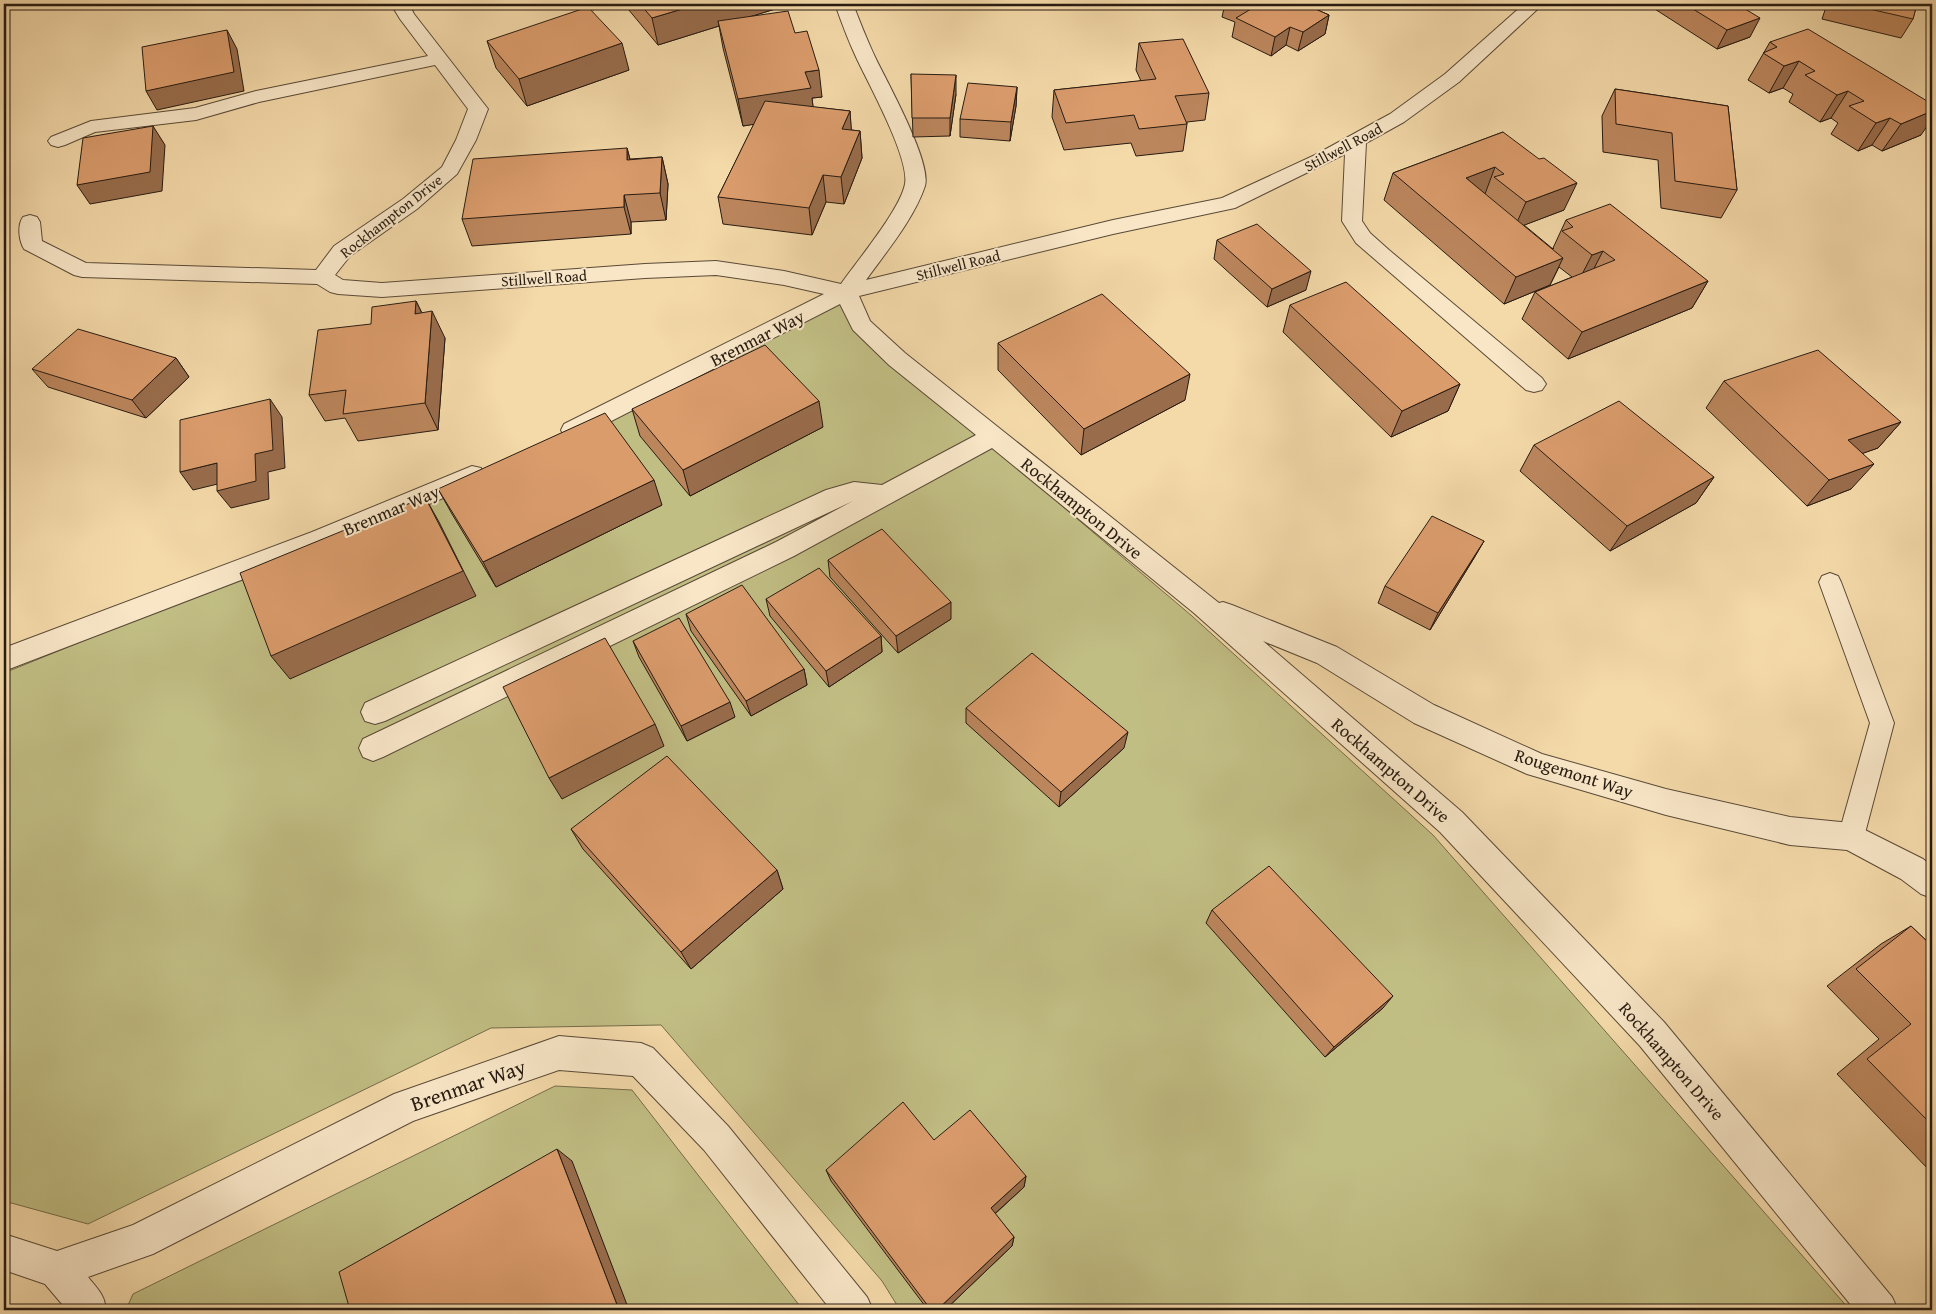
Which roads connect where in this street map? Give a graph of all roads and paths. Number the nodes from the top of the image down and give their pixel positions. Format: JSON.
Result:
{"nodes":[{"id":1,"x":400,"y":4,"type":"edge"},
{"id":2,"x":844,"y":4,"type":"edge"},
{"id":3,"x":1534,"y":4,"type":"edge"},
{"id":4,"x":439,"y":60,"type":"junction"},
{"id":5,"x":1356,"y":140,"type":"junction"},
{"id":6,"x":58,"y":141,"type":"dead end"},
{"id":7,"x":30,"y":222,"type":"dead end"},
{"id":8,"x":322,"y":277,"type":"junction"},
{"id":9,"x":846,"y":292,"type":"junction"},
{"id":10,"x":1534,"y":384,"type":"dead end"},
{"id":11,"x":993,"y":437,"type":"junction"},
{"id":12,"x":550,"y":441,"type":"edge"},
{"id":13,"x":496,"y":465,"type":"edge"},
{"id":14,"x":884,"y":495,"type":"junction"},
{"id":15,"x":1830,"y":582,"type":"dead end"},
{"id":16,"x":1203,"y":604,"type":"junction"},
{"id":17,"x":4,"y":660,"type":"edge"},
{"id":18,"x":375,"y":712,"type":"dead end"},
{"id":19,"x":373,"y":748,"type":"dead end"},
{"id":20,"x":1852,"y":837,"type":"junction"},
{"id":21,"x":1932,"y":884,"type":"edge"},
{"id":22,"x":4,"y":1252,"type":"edge"},
{"id":23,"x":57,"y":1269,"type":"junction"},
{"id":24,"x":86,"y":1310,"type":"edge"},
{"id":25,"x":854,"y":1310,"type":"edge"},
{"id":26,"x":1879,"y":1310,"type":"edge"}],
"edges":[{"from":1,"to":4,"type":"street","name":"Rockhampton Drive"},
{"from":2,"to":9,"type":"street"},
{"from":3,"to":5,"type":"street","name":"Stillwell Road"},
{"from":4,"to":6,"type":"street"},
{"from":4,"to":8,"type":"street","name":"Rockhampton Drive"},
{"from":5,"to":9,"type":"street","name":"Stillwell Road"},
{"from":5,"to":10,"type":"street"},
{"from":7,"to":8,"type":"street"},
{"from":8,"to":9,"type":"street","name":"Stillwell Road"},
{"from":9,"to":11,"type":"street","name":"Rockhampton Drive"},
{"from":9,"to":12,"type":"street","name":"Brenmar Way"},
{"from":11,"to":14,"type":"street"},
{"from":11,"to":16,"type":"street","name":"Rockhampton Drive"},
{"from":13,"to":17,"type":"street","name":"Brenmar Way"},
{"from":14,"to":18,"type":"street"},
{"from":14,"to":19,"type":"street"},
{"from":15,"to":20,"type":"lane"},
{"from":16,"to":20,"type":"street","name":"Rougemont Way"},
{"from":16,"to":26,"type":"street","name":"Rockhampton Drive"},
{"from":20,"to":21,"type":"street","name":"Rougemont Way"},
{"from":22,"to":23,"type":"street"},
{"from":23,"to":24,"type":"street"},
{"from":23,"to":25,"type":"street","name":"Brenmar Way"}]}
